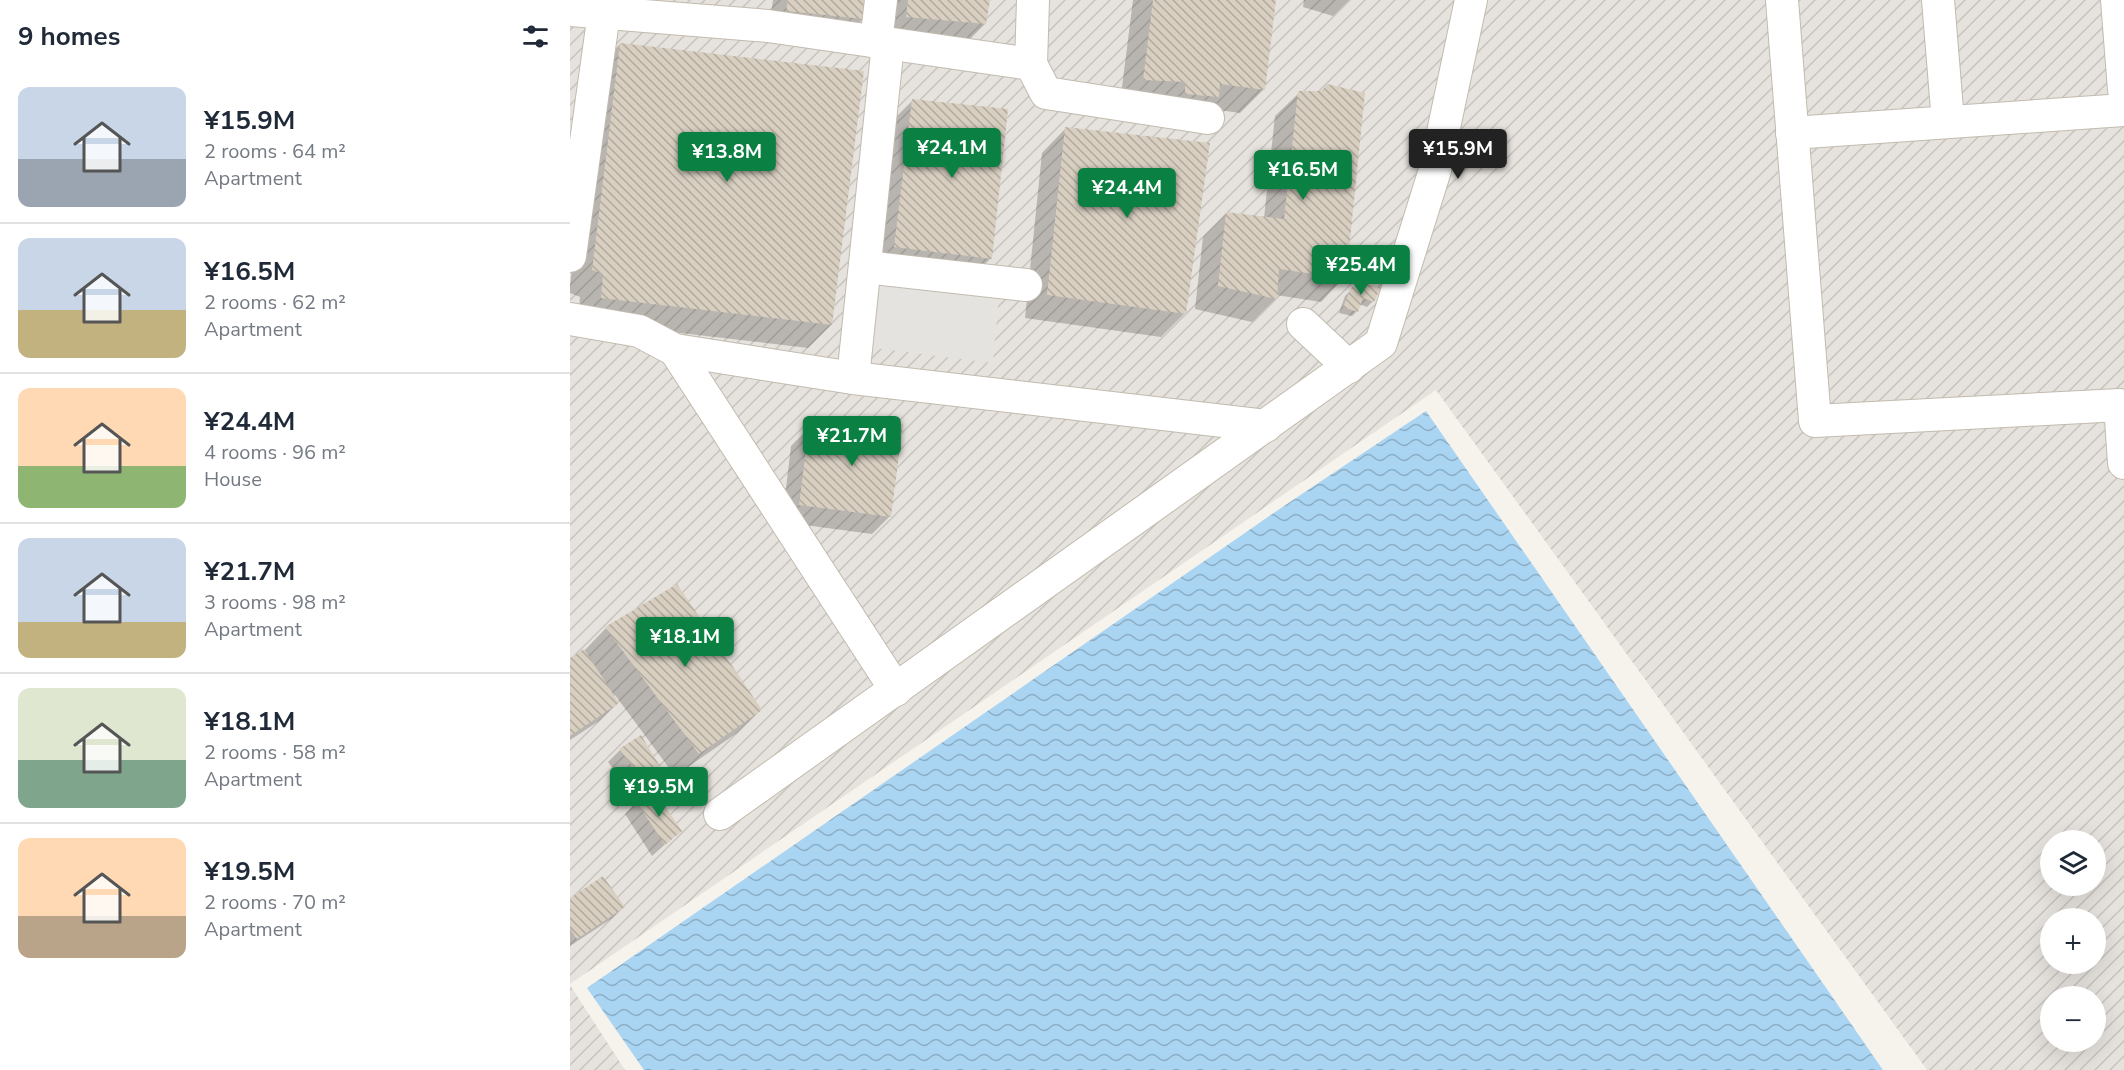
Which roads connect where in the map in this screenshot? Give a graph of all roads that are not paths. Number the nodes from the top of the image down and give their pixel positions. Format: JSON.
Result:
{"nodes":[{"id":1,"x":881,"y":0,"type":"edge"},
{"id":2,"x":1033,"y":0,"type":"edge"},
{"id":3,"x":1471,"y":0,"type":"edge"},
{"id":4,"x":1782,"y":0,"type":"edge"},
{"id":5,"x":1938,"y":0,"type":"edge"},
{"id":6,"x":2117,"y":0,"type":"edge"},
{"id":7,"x":570,"y":10,"type":"edge"},
{"id":8,"x":604,"y":13,"type":"junction"},
{"id":9,"x":769,"y":13,"type":"edge"},
{"id":10,"x":882,"y":43,"type":"junction"},
{"id":11,"x":1031,"y":64,"type":"junction"},
{"id":12,"x":2124,"y":90,"type":"edge"},
{"id":13,"x":2124,"y":110,"type":"edge"},
{"id":14,"x":1208,"y":118,"type":"dead end"},
{"id":15,"x":1948,"y":122,"type":"junction"},
{"id":16,"x":1792,"y":133,"type":"junction"},
{"id":17,"x":574,"y":198,"type":"edge"},
{"id":18,"x":570,"y":256,"type":"edge"},
{"id":19,"x":865,"y":267,"type":"junction"},
{"id":20,"x":1026,"y":285,"type":"dead end"},
{"id":21,"x":570,"y":320,"type":"edge"},
{"id":22,"x":1303,"y":324,"type":"dead end"},
{"id":23,"x":675,"y":350,"type":"junction"},
{"id":24,"x":1349,"y":367,"type":"junction"},
{"id":25,"x":853,"y":378,"type":"junction"},
{"id":26,"x":2122,"y":405,"type":"edge"},
{"id":27,"x":1266,"y":426,"type":"junction"},
{"id":28,"x":2124,"y":463,"type":"edge"},
{"id":29,"x":896,"y":690,"type":"junction"},
{"id":30,"x":720,"y":814,"type":"dead end"}],
"edges":[{"from":1,"to":10,"type":"street"},
{"from":2,"to":11,"type":"street"},
{"from":3,"to":24,"type":"street"},
{"from":4,"to":16,"type":"street"},
{"from":5,"to":15,"type":"street"},
{"from":6,"to":12,"type":"street"},
{"from":7,"to":8,"type":"street"},
{"from":8,"to":9,"type":"street"},
{"from":8,"to":17,"type":"street"},
{"from":9,"to":10,"type":"street"},
{"from":10,"to":11,"type":"street"},
{"from":10,"to":19,"type":"street"},
{"from":11,"to":14,"type":"street"},
{"from":13,"to":15,"type":"street"},
{"from":15,"to":16,"type":"street"},
{"from":16,"to":26,"type":"street"},
{"from":17,"to":18,"type":"street"},
{"from":19,"to":20,"type":"street"},
{"from":19,"to":25,"type":"street"},
{"from":21,"to":23,"type":"street"},
{"from":22,"to":24,"type":"street"},
{"from":23,"to":25,"type":"street"},
{"from":23,"to":29,"type":"street"},
{"from":24,"to":27,"type":"street"},
{"from":25,"to":27,"type":"street"},
{"from":26,"to":28,"type":"street"},
{"from":27,"to":29,"type":"street"},
{"from":29,"to":30,"type":"street"}]}
